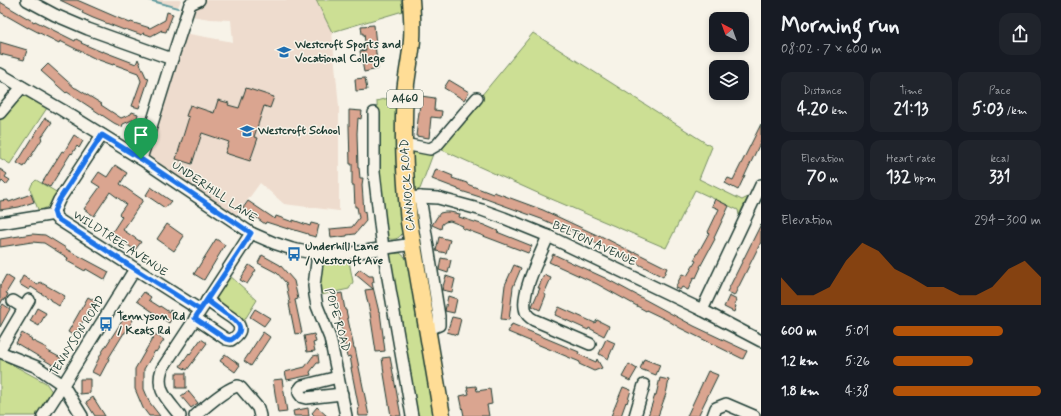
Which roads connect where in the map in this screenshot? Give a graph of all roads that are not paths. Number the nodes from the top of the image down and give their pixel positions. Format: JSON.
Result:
{"nodes":[{"id":1,"x":27,"y":0,"type":"edge"},
{"id":2,"x":198,"y":0,"type":"edge"},
{"id":3,"x":412,"y":0,"type":"edge"},
{"id":4,"x":172,"y":59,"type":"junction"},
{"id":5,"x":0,"y":74,"type":"edge"},
{"id":6,"x":22,"y":87,"type":"junction"},
{"id":7,"x":477,"y":98,"type":"dead end"},
{"id":8,"x":0,"y":113,"type":"edge"},
{"id":9,"x":374,"y":113,"type":"dead end"},
{"id":10,"x":102,"y":135,"type":"junction"},
{"id":11,"x":404,"y":144,"type":"junction"},
{"id":12,"x":141,"y":159,"type":"junction"},
{"id":13,"x":761,"y":185,"type":"edge"},
{"id":14,"x":413,"y":198,"type":"junction"},
{"id":15,"x":55,"y":214,"type":"junction"},
{"id":16,"x":0,"y":223,"type":"edge"},
{"id":17,"x":251,"y":233,"type":"junction"},
{"id":18,"x":548,"y":236,"type":"junction"},
{"id":19,"x":413,"y":244,"type":"junction"},
{"id":20,"x":383,"y":249,"type":"junction"},
{"id":21,"x":318,"y":254,"type":"junction"},
{"id":22,"x":135,"y":269,"type":"junction"},
{"id":23,"x":207,"y":300,"type":"junction"},
{"id":24,"x":13,"y":301,"type":"dead end"},
{"id":25,"x":702,"y":310,"type":"junction"},
{"id":26,"x":198,"y":314,"type":"junction"},
{"id":27,"x":427,"y":330,"type":"junction"},
{"id":28,"x":761,"y":341,"type":"edge"},
{"id":29,"x":593,"y":345,"type":"dead end"},
{"id":30,"x":0,"y":348,"type":"edge"},
{"id":31,"x":0,"y":352,"type":"edge"},
{"id":32,"x":338,"y":378,"type":"junction"},
{"id":33,"x":644,"y":384,"type":"dead end"},
{"id":34,"x":63,"y":386,"type":"junction"},
{"id":35,"x":342,"y":394,"type":"junction"},
{"id":36,"x":43,"y":416,"type":"edge"},
{"id":37,"x":82,"y":416,"type":"edge"},
{"id":38,"x":180,"y":416,"type":"edge"},
{"id":39,"x":195,"y":416,"type":"edge"},
{"id":40,"x":260,"y":416,"type":"edge"},
{"id":41,"x":346,"y":416,"type":"edge"},
{"id":42,"x":412,"y":416,"type":"edge"},
{"id":43,"x":442,"y":416,"type":"edge"},
{"id":44,"x":635,"y":416,"type":"edge"},
{"id":45,"x":713,"y":416,"type":"edge"},
{"id":46,"x":754,"y":416,"type":"edge"}],
"edges":[{"from":1,"to":4,"type":"street"},
{"from":2,"to":4,"type":"street"},
{"from":3,"to":11,"type":"highway","name":"CANNOCK ROAD","number":"A460"},
{"from":4,"to":12,"type":"street"},
{"from":5,"to":6,"type":"street","name":"UNDERHILL LANE"},
{"from":6,"to":8,"type":"street"},
{"from":6,"to":10,"type":"street","name":"UNDERHILL LANE"},
{"from":7,"to":11,"type":"street"},
{"from":9,"to":20,"type":"street"},
{"from":10,"to":12,"type":"street","name":"UNDERHILL LANE"},
{"from":10,"to":15,"type":"street"},
{"from":11,"to":14,"type":"highway","name":"CANNOCK ROAD","number":"A460"},
{"from":12,"to":17,"type":"street","name":"UNDERHILL LANE"},
{"from":13,"to":25,"type":"street"},
{"from":14,"to":18,"type":"street","name":"BELTON AVENUE"},
{"from":14,"to":19,"type":"highway","name":"CANNOCK ROAD","number":"A460"},
{"from":14,"to":27,"type":"street"},
{"from":15,"to":16,"type":"street","name":"WILDTREE AVENUE"},
{"from":15,"to":22,"type":"street","name":"WILDTREE AVENUE"},
{"from":17,"to":21,"type":"street","name":"UNDERHILL LANE"},
{"from":17,"to":23,"type":"street"},
{"from":18,"to":25,"type":"street","name":"BELTON AVENUE"},
{"from":18,"to":29,"type":"street"},
{"from":19,"to":20,"type":"street","name":"UNDERHILL LANE"},
{"from":19,"to":27,"type":"highway","name":"CANNOCK ROAD","number":"A460"},
{"from":20,"to":21,"type":"street","name":"UNDERHILL LANE"},
{"from":20,"to":42,"type":"street"},
{"from":21,"to":32,"type":"street","name":"POPE ROAD"},
{"from":22,"to":26,"type":"street","name":"WILDTREE AVENUE"},
{"from":22,"to":34,"type":"street","name":"TENNYSON ROAD"},
{"from":23,"to":26,"type":"street"},
{"from":23,"to":26,"type":"street","name":"WILDTREE AVENUE"},
{"from":24,"to":30,"type":"street"},
{"from":25,"to":28,"type":"street","name":"BELTON AVENUE"},
{"from":26,"to":38,"type":"street"},
{"from":27,"to":43,"type":"highway","name":"CANNOCK ROAD","number":"A460"},
{"from":31,"to":34,"type":"street"},
{"from":32,"to":35,"type":"street","name":"POPE ROAD"},
{"from":32,"to":35,"type":"street"},
{"from":33,"to":44,"type":"street"},
{"from":34,"to":36,"type":"street","name":"TENNYSON ROAD"},
{"from":34,"to":37,"type":"street"},
{"from":35,"to":41,"type":"street","name":"POPE ROAD"},
{"from":39,"to":40,"type":"street"},
{"from":45,"to":46,"type":"street"}]}
